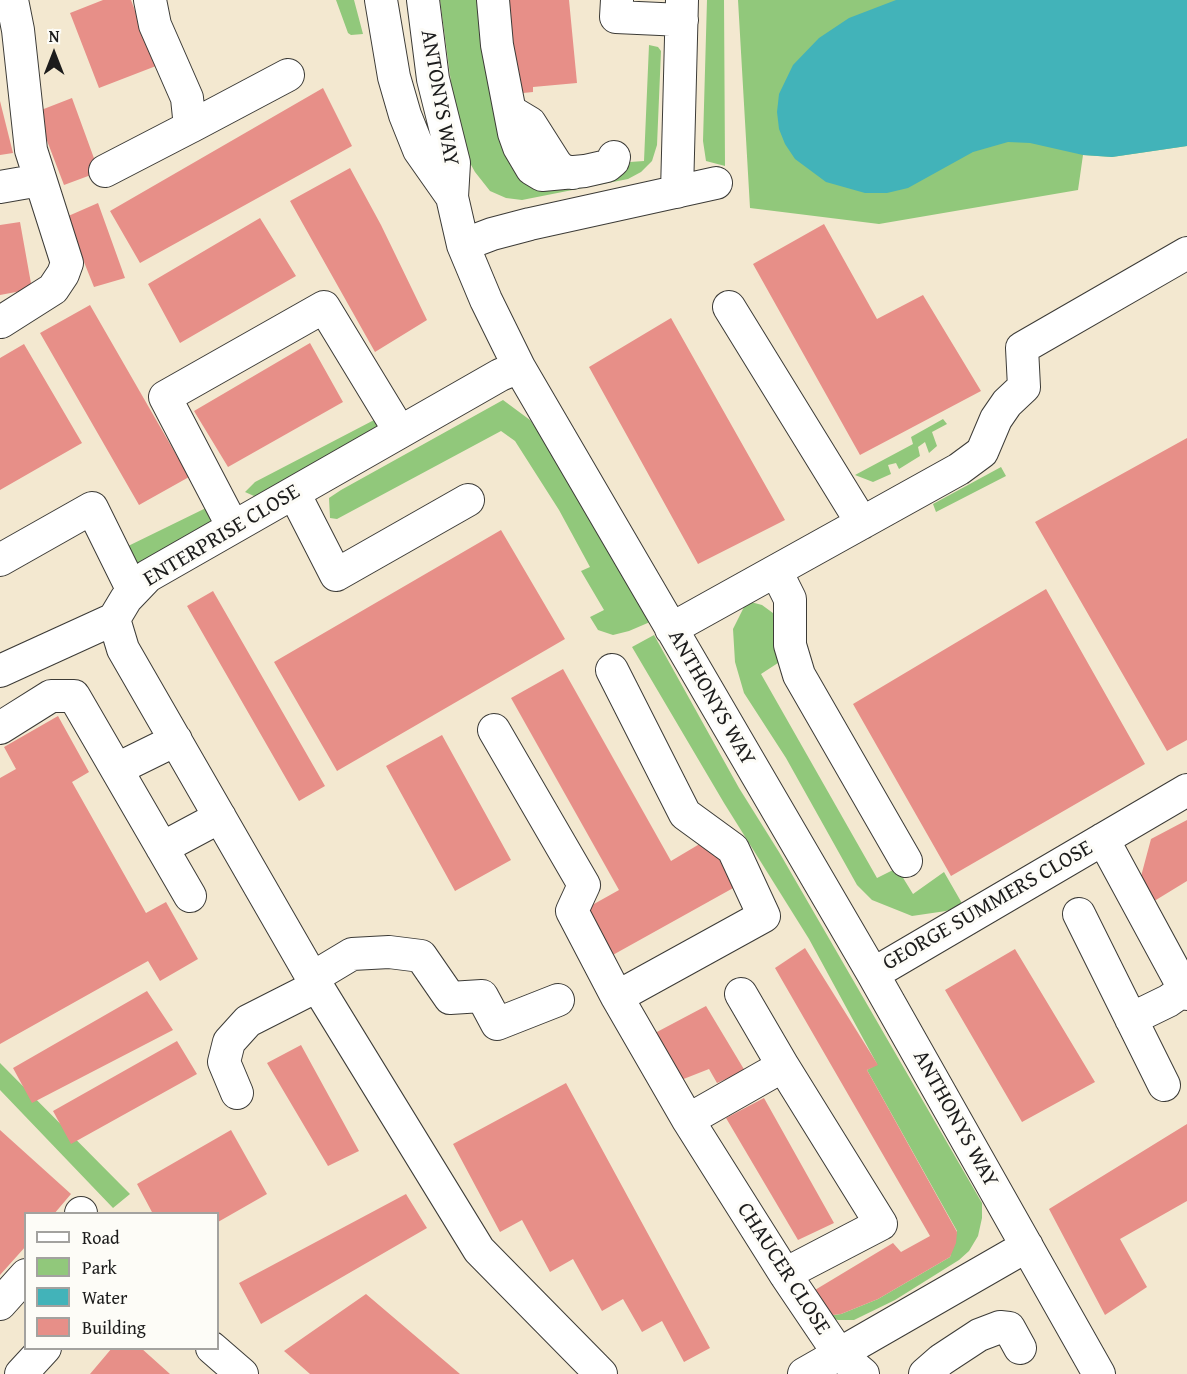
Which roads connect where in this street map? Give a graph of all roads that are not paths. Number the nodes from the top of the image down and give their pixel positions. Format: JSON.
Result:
{"nodes":[{"id":1,"x":12,"y":0,"type":"edge"},
{"id":2,"x":150,"y":0,"type":"edge"},
{"id":3,"x":381,"y":0,"type":"edge"},
{"id":4,"x":423,"y":0,"type":"edge"},
{"id":5,"x":493,"y":0,"type":"edge"},
{"id":6,"x":616,"y":9,"type":"edge"},
{"id":7,"x":682,"y":10,"type":"edge"},
{"id":8,"x":288,"y":75,"type":"dead end"},
{"id":9,"x":190,"y":127,"type":"junction"},
{"id":10,"x":614,"y":157,"type":"dead end"},
{"id":11,"x":105,"y":171,"type":"dead end"},
{"id":12,"x":40,"y":180,"type":"junction"},
{"id":13,"x":717,"y":183,"type":"dead end"},
{"id":14,"x":0,"y":188,"type":"edge"},
{"id":15,"x":677,"y":192,"type":"junction"},
{"id":16,"x":452,"y":196,"type":"junction"},
{"id":17,"x":463,"y":245,"type":"junction"},
{"id":18,"x":1187,"y":252,"type":"edge"},
{"id":19,"x":729,"y":308,"type":"dead end"},
{"id":20,"x":1,"y":322,"type":"edge"},
{"id":21,"x":519,"y":367,"type":"junction"},
{"id":22,"x":400,"y":432,"type":"junction"},
{"id":23,"x":294,"y":493,"type":"junction"},
{"id":24,"x":468,"y":500,"type":"dead end"},
{"id":25,"x":862,"y":523,"type":"junction"},
{"id":26,"x":233,"y":528,"type":"junction"},
{"id":27,"x":0,"y":560,"type":"edge"},
{"id":28,"x":777,"y":571,"type":"junction"},
{"id":29,"x":134,"y":591,"type":"junction"},
{"id":30,"x":114,"y":619,"type":"junction"},
{"id":31,"x":671,"y":629,"type":"junction"},
{"id":32,"x":612,"y":670,"type":"dead end"},
{"id":33,"x":0,"y":671,"type":"edge"},
{"id":34,"x":0,"y":728,"type":"edge"},
{"id":35,"x":494,"y":730,"type":"dead end"},
{"id":36,"x":176,"y":741,"type":"junction"},
{"id":37,"x":117,"y":769,"type":"junction"},
{"id":38,"x":1187,"y":790,"type":"edge"},
{"id":39,"x":220,"y":818,"type":"junction"},
{"id":40,"x":1103,"y":839,"type":"junction"},
{"id":41,"x":162,"y":848,"type":"junction"},
{"id":42,"x":906,"y":861,"type":"dead end"},
{"id":43,"x":190,"y":896,"type":"dead end"},
{"id":44,"x":1079,"y":914,"type":"dead end"},
{"id":45,"x":873,"y":974,"type":"junction"},
{"id":46,"x":314,"y":982,"type":"junction"},
{"id":47,"x":1186,"y":992,"type":"edge"},
{"id":48,"x":741,"y":994,"type":"dead end"},
{"id":49,"x":617,"y":998,"type":"junction"},
{"id":50,"x":558,"y":1000,"type":"dead end"},
{"id":51,"x":1131,"y":1019,"type":"junction"},
{"id":52,"x":783,"y":1066,"type":"junction"},
{"id":53,"x":1164,"y":1085,"type":"dead end"},
{"id":54,"x":237,"y":1093,"type":"dead end"},
{"id":55,"x":688,"y":1120,"type":"junction"},
{"id":56,"x":1027,"y":1246,"type":"junction"},
{"id":57,"x":785,"y":1274,"type":"junction"},
{"id":58,"x":24,"y":1277,"type":"edge"},
{"id":59,"x":0,"y":1304,"type":"edge"},
{"id":60,"x":1020,"y":1348,"type":"dead end"},
{"id":61,"x":43,"y":1350,"type":"edge"},
{"id":62,"x":214,"y":1350,"type":"edge"},
{"id":63,"x":839,"y":1354,"type":"junction"},
{"id":64,"x":21,"y":1374,"type":"edge"},
{"id":65,"x":242,"y":1374,"type":"edge"},
{"id":66,"x":601,"y":1374,"type":"edge"},
{"id":67,"x":804,"y":1374,"type":"edge"},
{"id":68,"x":863,"y":1374,"type":"edge"},
{"id":69,"x":925,"y":1374,"type":"edge"},
{"id":70,"x":1099,"y":1374,"type":"edge"}],
"edges":[{"from":1,"to":12,"type":"street"},
{"from":2,"to":9,"type":"street"},
{"from":3,"to":16,"type":"street","name":"ANTHONYS WAY"},
{"from":4,"to":16,"type":"street","name":"ANTONYS WAY"},
{"from":5,"to":10,"type":"street"},
{"from":6,"to":7,"type":"street"},
{"from":7,"to":15,"type":"street"},
{"from":8,"to":9,"type":"street"},
{"from":9,"to":11,"type":"street"},
{"from":12,"to":14,"type":"street"},
{"from":12,"to":20,"type":"street"},
{"from":13,"to":15,"type":"street"},
{"from":15,"to":17,"type":"street"},
{"from":16,"to":17,"type":"street","name":"ANTHONYS WAY"},
{"from":17,"to":21,"type":"street","name":"ANTHONYS WAY"},
{"from":18,"to":25,"type":"street"},
{"from":19,"to":25,"type":"street"},
{"from":21,"to":22,"type":"street","name":"ENTERPRISE CLOSE"},
{"from":21,"to":31,"type":"street","name":"ANTHONYS WAY"},
{"from":22,"to":23,"type":"street","name":"ENTERPRISE CLOSE"},
{"from":22,"to":26,"type":"street"},
{"from":23,"to":24,"type":"street"},
{"from":23,"to":26,"type":"street","name":"ENTERPRISE CLOSE"},
{"from":25,"to":28,"type":"street"},
{"from":26,"to":29,"type":"street","name":"ENTERPRISE CLOSE"},
{"from":27,"to":29,"type":"street"},
{"from":28,"to":31,"type":"street"},
{"from":28,"to":42,"type":"street"},
{"from":29,"to":30,"type":"street","name":"ENTERPRISE CLOSE"},
{"from":30,"to":33,"type":"street"},
{"from":30,"to":36,"type":"street"},
{"from":31,"to":45,"type":"street","name":"ANTHONYS WAY"},
{"from":32,"to":49,"type":"street"},
{"from":34,"to":37,"type":"street"},
{"from":35,"to":49,"type":"street","name":"CHAUCER CLOSE"},
{"from":36,"to":37,"type":"street"},
{"from":36,"to":39,"type":"street"},
{"from":37,"to":41,"type":"street"},
{"from":38,"to":40,"type":"street","name":"GEORGE SUMMERS CLOSE"},
{"from":39,"to":41,"type":"street"},
{"from":39,"to":46,"type":"street"},
{"from":40,"to":45,"type":"street","name":"GEORGE SUMMERS CLOSE"},
{"from":40,"to":47,"type":"street","name":"GEORGE SUMMERS CLOSE"},
{"from":41,"to":43,"type":"street"},
{"from":44,"to":51,"type":"street"},
{"from":45,"to":56,"type":"street","name":"ANTHONYS WAY"},
{"from":46,"to":50,"type":"street"},
{"from":46,"to":54,"type":"street"},
{"from":46,"to":66,"type":"street"},
{"from":47,"to":51,"type":"street"},
{"from":48,"to":52,"type":"street"},
{"from":49,"to":55,"type":"street","name":"CHAUCER CLOSE"},
{"from":51,"to":53,"type":"street"},
{"from":52,"to":55,"type":"street"},
{"from":52,"to":57,"type":"street"},
{"from":55,"to":57,"type":"street","name":"CHAUCER CLOSE"},
{"from":56,"to":63,"type":"street","name":"CHAUCER CLOSE"},
{"from":56,"to":70,"type":"street","name":"ANTHONYS WAY"},
{"from":57,"to":63,"type":"street","name":"CHAUCER CLOSE"},
{"from":58,"to":59,"type":"street"},
{"from":60,"to":69,"type":"street"},
{"from":61,"to":64,"type":"street"},
{"from":62,"to":65,"type":"street"},
{"from":63,"to":67,"type":"street"},
{"from":63,"to":68,"type":"street"}]}
